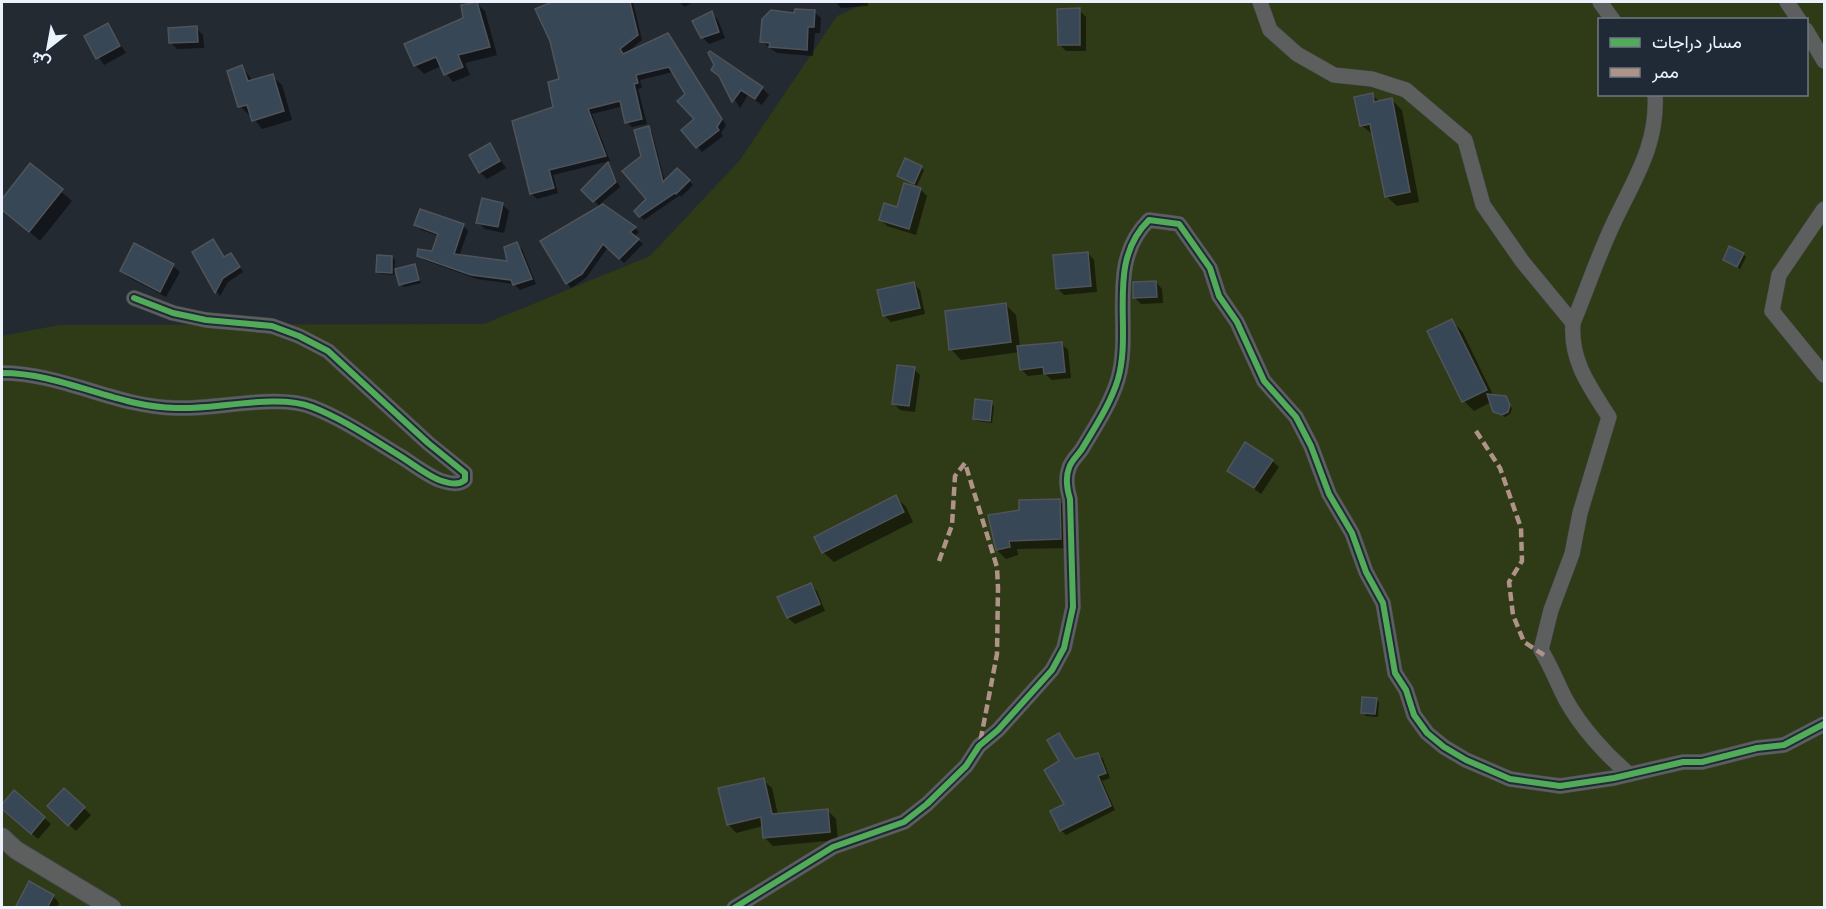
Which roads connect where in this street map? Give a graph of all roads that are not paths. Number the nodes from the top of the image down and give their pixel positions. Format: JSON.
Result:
{"nodes":[{"id":1,"x":1260,"y":2,"type":"edge"},
{"id":2,"x":1600,"y":2,"type":"edge"},
{"id":3,"x":1787,"y":2,"type":"edge"},
{"id":4,"x":1612,"y":18,"type":"edge"},
{"id":5,"x":1798,"y":18,"type":"edge"},
{"id":6,"x":1808,"y":33,"type":"edge"},
{"id":7,"x":1824,"y":61,"type":"edge"},
{"id":8,"x":1655,"y":96,"type":"edge"},
{"id":9,"x":1824,"y":209,"type":"edge"},
{"id":10,"x":134,"y":298,"type":"dead end"},
{"id":11,"x":1574,"y":323,"type":"junction"},
{"id":12,"x":2,"y":373,"type":"edge"},
{"id":13,"x":1824,"y":375,"type":"edge"},
{"id":14,"x":1824,"y":724,"type":"edge"},
{"id":15,"x":1629,"y":774,"type":"junction"},
{"id":16,"x":2,"y":837,"type":"edge"},
{"id":17,"x":112,"y":908,"type":"edge"},
{"id":18,"x":734,"y":908,"type":"edge"}],
"edges":[{"from":1,"to":11,"type":"street"},
{"from":2,"to":4,"type":"street"},
{"from":3,"to":5,"type":"street"},
{"from":6,"to":7,"type":"street"},
{"from":8,"to":11,"type":"street"},
{"from":9,"to":13,"type":"street"},
{"from":10,"to":12,"type":"street"},
{"from":11,"to":15,"type":"street"},
{"from":14,"to":15,"type":"street"},
{"from":15,"to":18,"type":"street"},
{"from":16,"to":17,"type":"street"}]}
